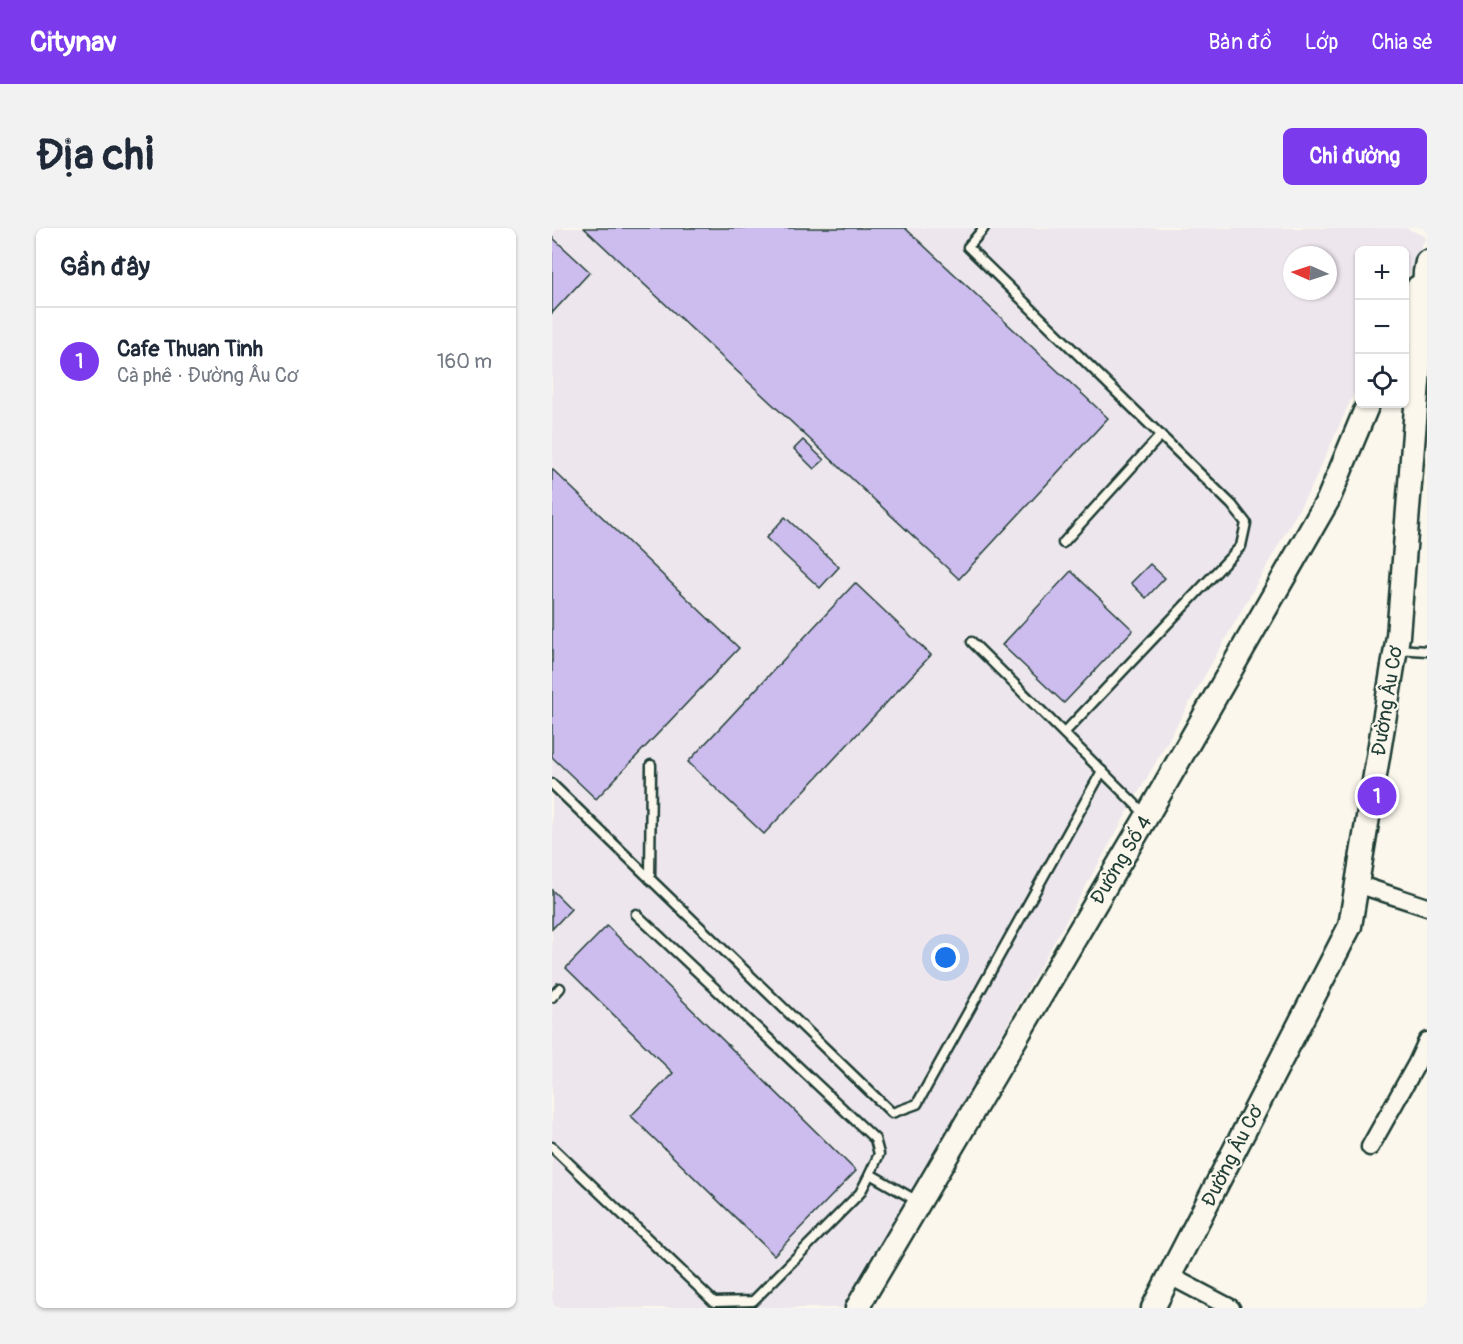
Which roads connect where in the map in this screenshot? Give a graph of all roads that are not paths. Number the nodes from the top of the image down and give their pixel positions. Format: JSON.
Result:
{"nodes":[{"id":1,"x":984,"y":228,"type":"edge"},
{"id":2,"x":1426,"y":267,"type":"edge"},
{"id":3,"x":1409,"y":307,"type":"edge"},
{"id":4,"x":1366,"y":408,"type":"edge"},
{"id":5,"x":1161,"y":435,"type":"junction"},
{"id":6,"x":1063,"y":543,"type":"dead end"},
{"id":7,"x":972,"y":642,"type":"dead end"},
{"id":8,"x":1396,"y":649,"type":"junction"},
{"id":9,"x":1427,"y":651,"type":"edge"},
{"id":10,"x":1064,"y":734,"type":"junction"},
{"id":11,"x":651,"y":765,"type":"dead end"},
{"id":12,"x":1102,"y":771,"type":"junction"},
{"id":13,"x":552,"y":784,"type":"edge"},
{"id":14,"x":1147,"y":816,"type":"junction"},
{"id":15,"x":650,"y":879,"type":"junction"},
{"id":16,"x":1357,"y":884,"type":"junction"},
{"id":17,"x":1427,"y":907,"type":"edge"},
{"id":18,"x":636,"y":914,"type":"dead end"},
{"id":19,"x":560,"y":988,"type":"dead end"},
{"id":20,"x":552,"y":997,"type":"edge"},
{"id":21,"x":1427,"y":1041,"type":"edge"},
{"id":22,"x":552,"y":1147,"type":"edge"},
{"id":23,"x":1370,"y":1147,"type":"dead end"},
{"id":24,"x":870,"y":1174,"type":"junction"},
{"id":25,"x":919,"y":1202,"type":"junction"},
{"id":26,"x":1170,"y":1276,"type":"junction"},
{"id":27,"x":857,"y":1308,"type":"edge"},
{"id":28,"x":1153,"y":1308,"type":"edge"},
{"id":29,"x":1231,"y":1308,"type":"edge"}],
"edges":[{"from":1,"to":5,"type":"lane"},
{"from":2,"to":3,"type":"street"},
{"from":2,"to":8,"type":"street","name":"Đường Âu Cơ"},
{"from":4,"to":14,"type":"street","name":"Đường Số 4"},
{"from":5,"to":6,"type":"lane"},
{"from":5,"to":10,"type":"lane"},
{"from":7,"to":10,"type":"lane"},
{"from":8,"to":9,"type":"lane"},
{"from":8,"to":16,"type":"street","name":"Đường Âu Cơ"},
{"from":10,"to":12,"type":"lane"},
{"from":11,"to":15,"type":"lane"},
{"from":12,"to":14,"type":"lane"},
{"from":12,"to":15,"type":"lane"},
{"from":13,"to":15,"type":"lane"},
{"from":14,"to":25,"type":"street","name":"Đường Số 4"},
{"from":16,"to":17,"type":"street"},
{"from":16,"to":26,"type":"street","name":"Đường Âu Cơ"},
{"from":18,"to":24,"type":"lane"},
{"from":19,"to":20,"type":"lane"},
{"from":21,"to":23,"type":"street"},
{"from":22,"to":24,"type":"lane"},
{"from":24,"to":25,"type":"lane"},
{"from":25,"to":27,"type":"street","name":"Đường Số 4"},
{"from":26,"to":28,"type":"street","name":"Đường Âu Cơ"},
{"from":26,"to":29,"type":"street"}]}
